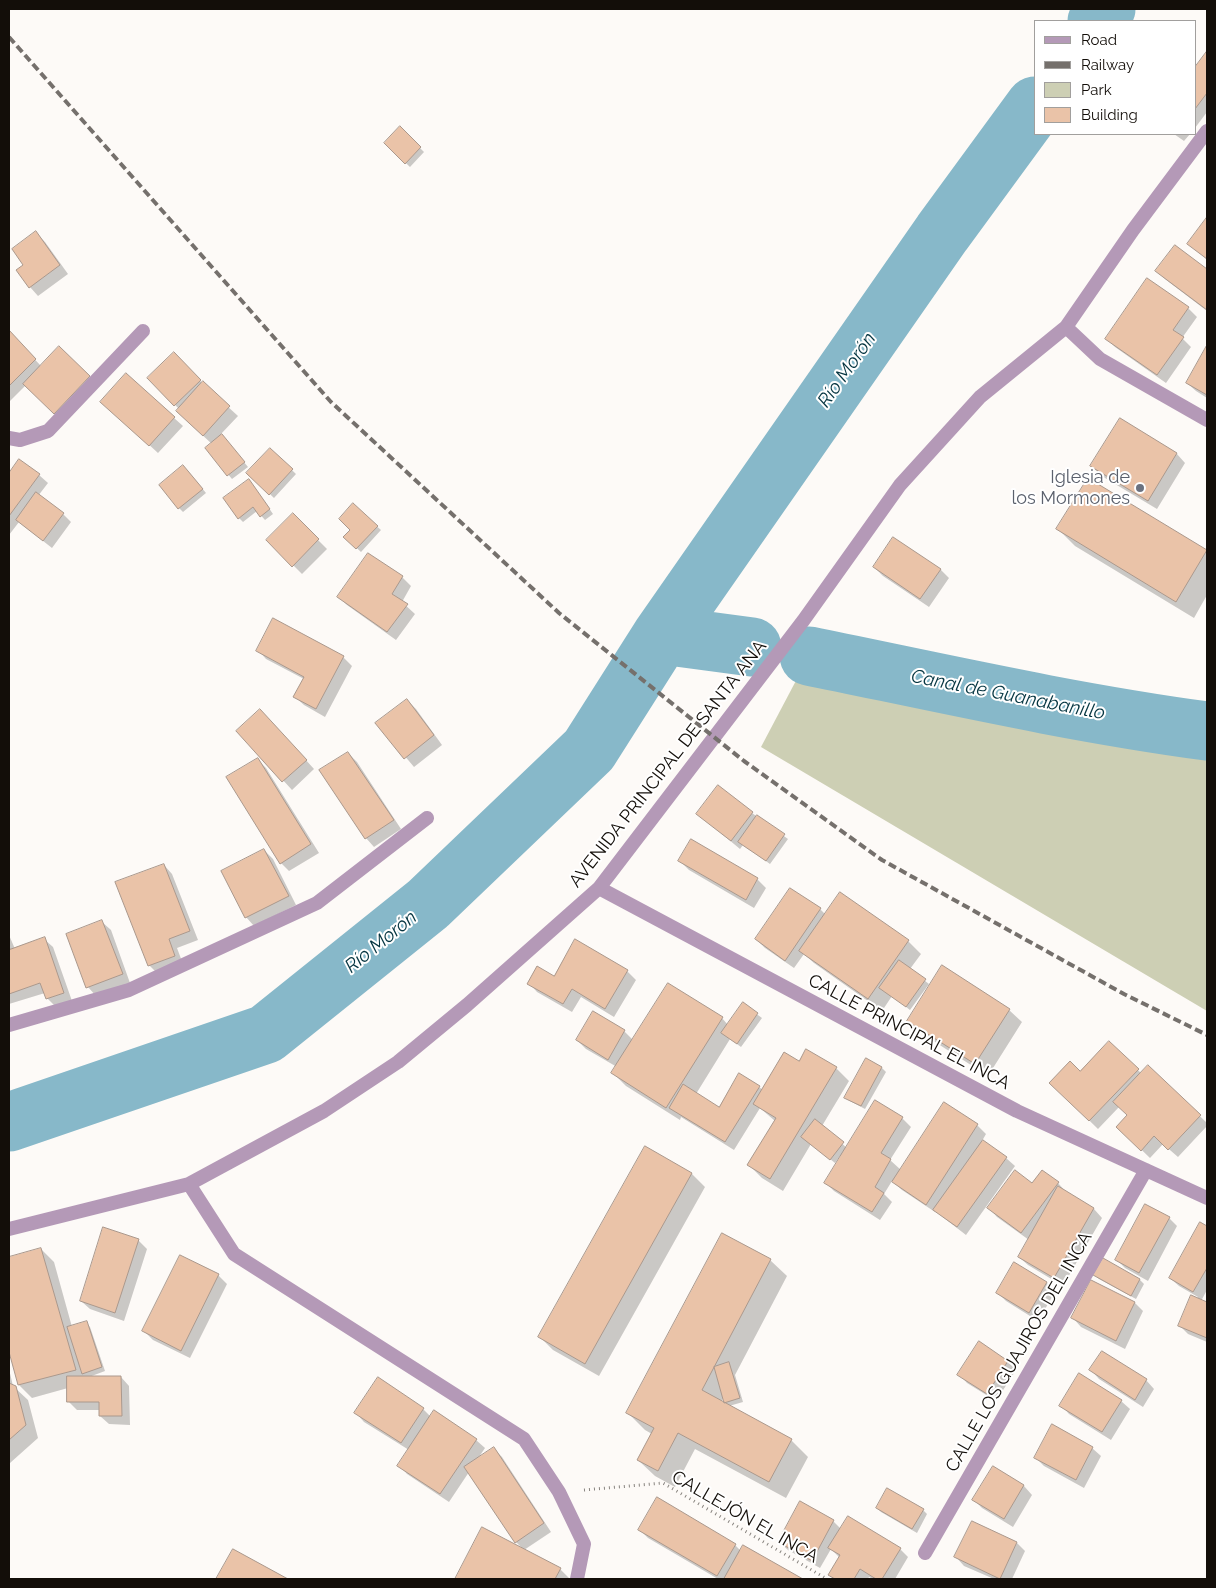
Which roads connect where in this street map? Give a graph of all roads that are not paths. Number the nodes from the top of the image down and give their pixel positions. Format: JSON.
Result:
{"nodes":[{"id":1,"x":1207,"y":131,"type":"edge"},
{"id":2,"x":1066,"y":327,"type":"junction"},
{"id":3,"x":144,"y":331,"type":"dead end"},
{"id":4,"x":1207,"y":420,"type":"edge"},
{"id":5,"x":9,"y":438,"type":"edge"},
{"id":6,"x":428,"y":818,"type":"dead end"},
{"id":7,"x":599,"y":888,"type":"junction"},
{"id":8,"x":9,"y":1025,"type":"edge"},
{"id":9,"x":1146,"y":1170,"type":"junction"},
{"id":10,"x":189,"y":1184,"type":"junction"},
{"id":11,"x":1207,"y":1198,"type":"edge"},
{"id":12,"x":9,"y":1230,"type":"edge"},
{"id":13,"x":925,"y":1553,"type":"dead end"},
{"id":14,"x":577,"y":1579,"type":"edge"}],
"edges":[{"from":1,"to":2,"type":"street","name":"AVENIDA PRINCIPAL DE SANTA ANA"},
{"from":2,"to":4,"type":"street"},
{"from":2,"to":7,"type":"street","name":"AVENIDA PRINCIPAL DE SANTA ANA"},
{"from":3,"to":5,"type":"street"},
{"from":6,"to":8,"type":"street"},
{"from":7,"to":9,"type":"street","name":"CALLE PRINCIPAL EL INCA"},
{"from":7,"to":10,"type":"street","name":"AVENIDA PRINCIPAL DE SANTA ANA"},
{"from":9,"to":11,"type":"street","name":"CALLE PRINCIPAL EL INCA"},
{"from":9,"to":13,"type":"street","name":"CALLE LOS GUAJIROS DEL INCA"},
{"from":10,"to":12,"type":"street","name":"AVENIDA PRINCIPAL DE SANTA ANA"},
{"from":10,"to":14,"type":"street"}]}
